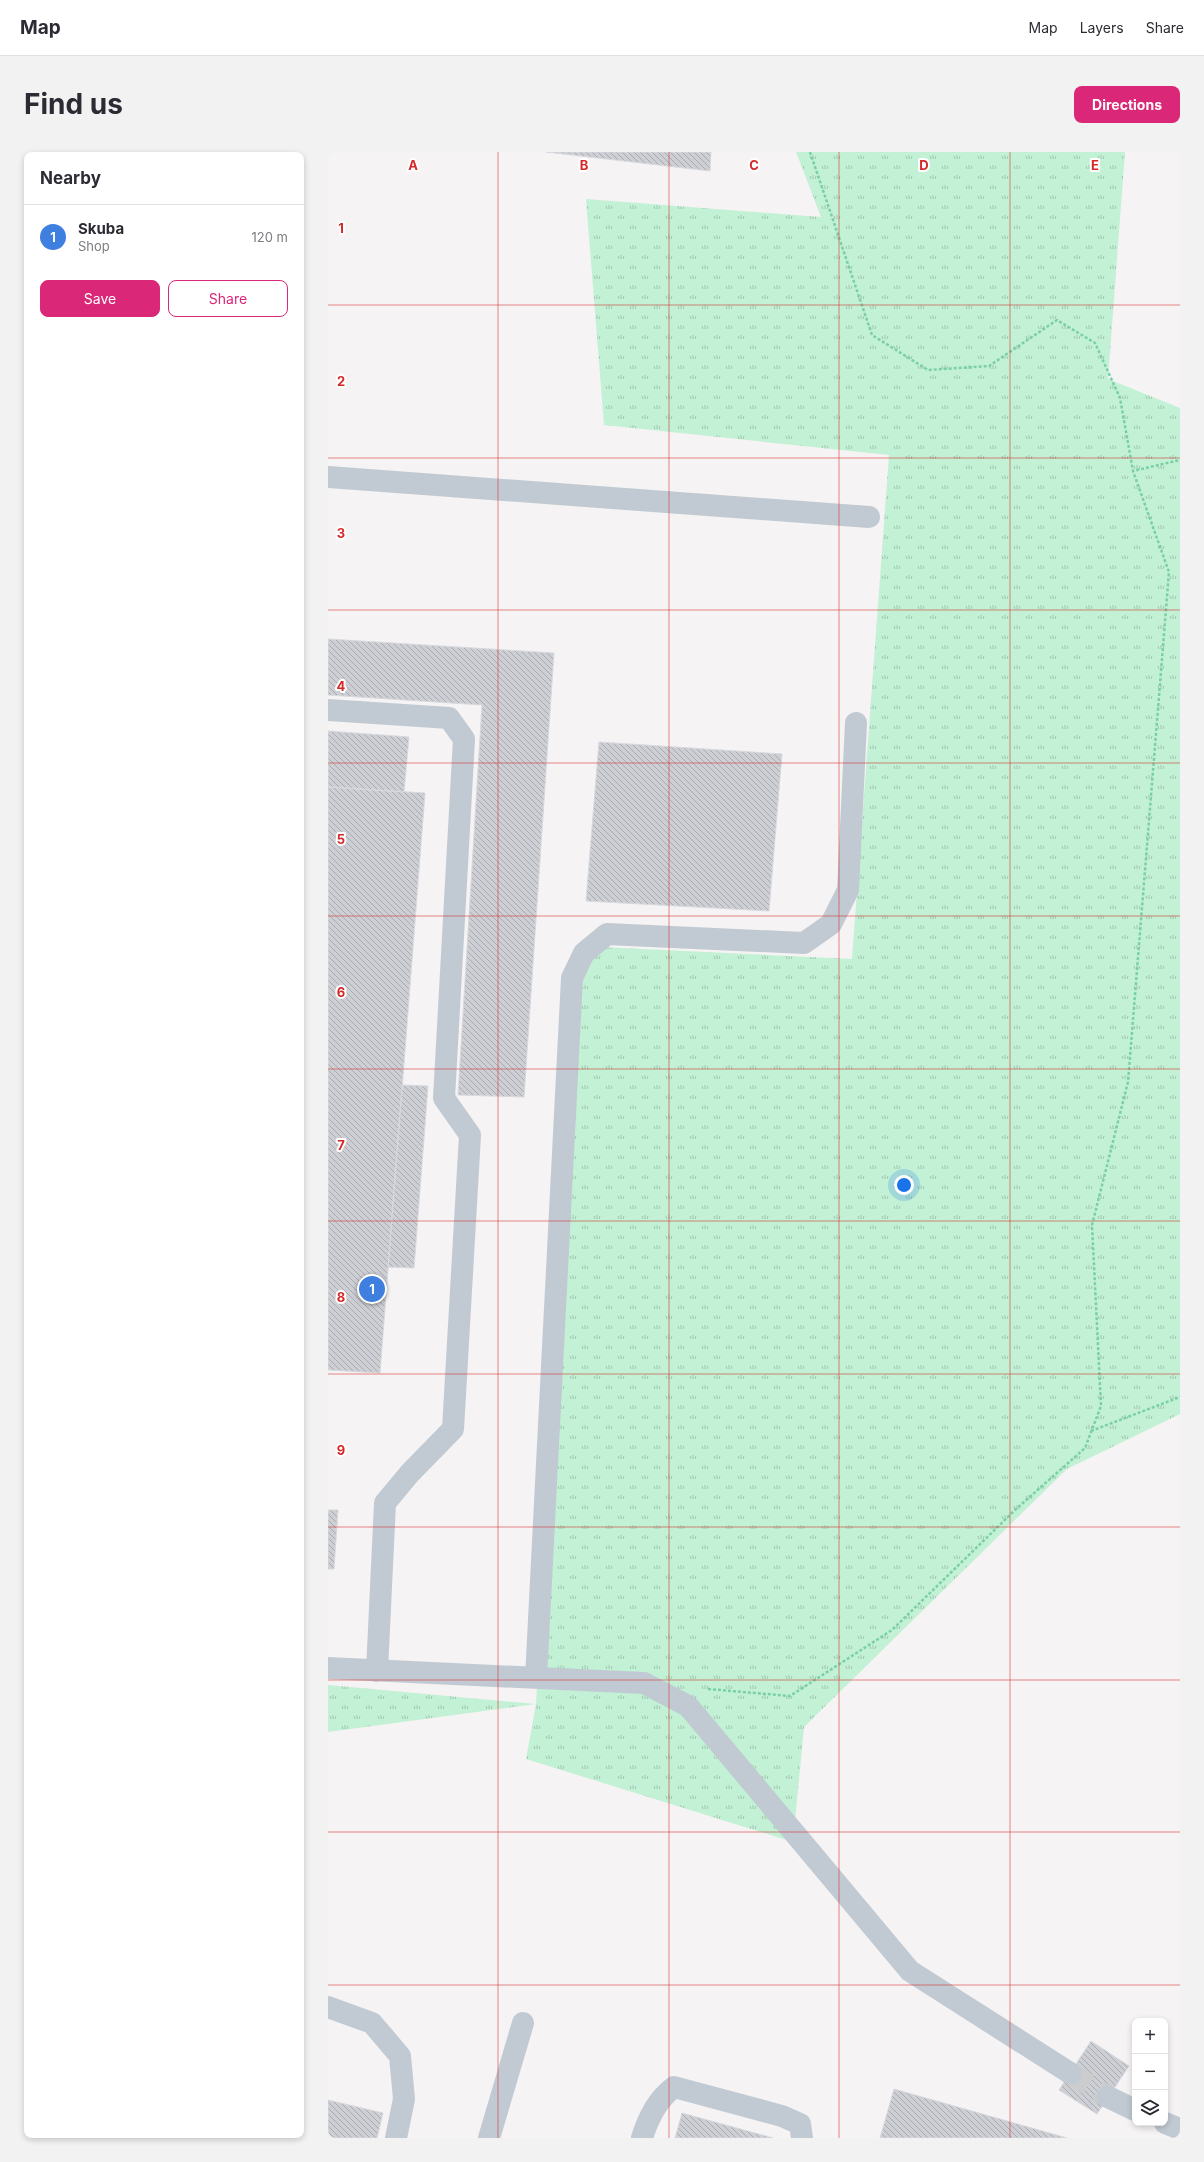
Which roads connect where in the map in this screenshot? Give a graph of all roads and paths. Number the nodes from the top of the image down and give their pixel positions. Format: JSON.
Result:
{"nodes":[{"id":1,"x":810,"y":152,"type":"edge"},
{"id":2,"x":1180,"y":460,"type":"edge"},
{"id":3,"x":1133,"y":471,"type":"junction"},
{"id":4,"x":328,"y":477,"type":"edge"},
{"id":5,"x":869,"y":517,"type":"dead end"},
{"id":6,"x":328,"y":710,"type":"edge"},
{"id":7,"x":856,"y":722,"type":"dead end"},
{"id":8,"x":1180,"y":1397,"type":"edge"},
{"id":9,"x":1091,"y":1431,"type":"junction"},
{"id":10,"x":328,"y":1668,"type":"edge"},
{"id":11,"x":377,"y":1671,"type":"junction"},
{"id":12,"x":536,"y":1678,"type":"junction"},
{"id":13,"x":705,"y":1689,"type":"dead end"},
{"id":14,"x":328,"y":2007,"type":"edge"},
{"id":15,"x":524,"y":2023,"type":"dead end"},
{"id":16,"x":1070,"y":2073,"type":"tunnel mouth"},
{"id":17,"x":1108,"y":2097,"type":"tunnel mouth"},
{"id":18,"x":1132,"y":2109,"type":"edge"},
{"id":19,"x":1168,"y":2124,"type":"edge"},
{"id":20,"x":1180,"y":2129,"type":"edge"},
{"id":21,"x":396,"y":2138,"type":"edge"},
{"id":22,"x":489,"y":2138,"type":"edge"},
{"id":23,"x":642,"y":2138,"type":"edge"},
{"id":24,"x":802,"y":2138,"type":"edge"}],
"edges":[{"from":1,"to":3,"type":"path"},
{"from":2,"to":3,"type":"path"},
{"from":3,"to":9,"type":"path"},
{"from":4,"to":5,"type":"lane"},
{"from":6,"to":11,"type":"lane"},
{"from":7,"to":12,"type":"lane"},
{"from":8,"to":9,"type":"path"},
{"from":9,"to":13,"type":"path"},
{"from":10,"to":11,"type":"lane"},
{"from":11,"to":12,"type":"lane"},
{"from":12,"to":16,"type":"lane"},
{"from":14,"to":21,"type":"lane"},
{"from":15,"to":22,"type":"lane"},
{"from":17,"to":18,"type":"lane"},
{"from":19,"to":20,"type":"lane"},
{"from":23,"to":24,"type":"lane"}]}
